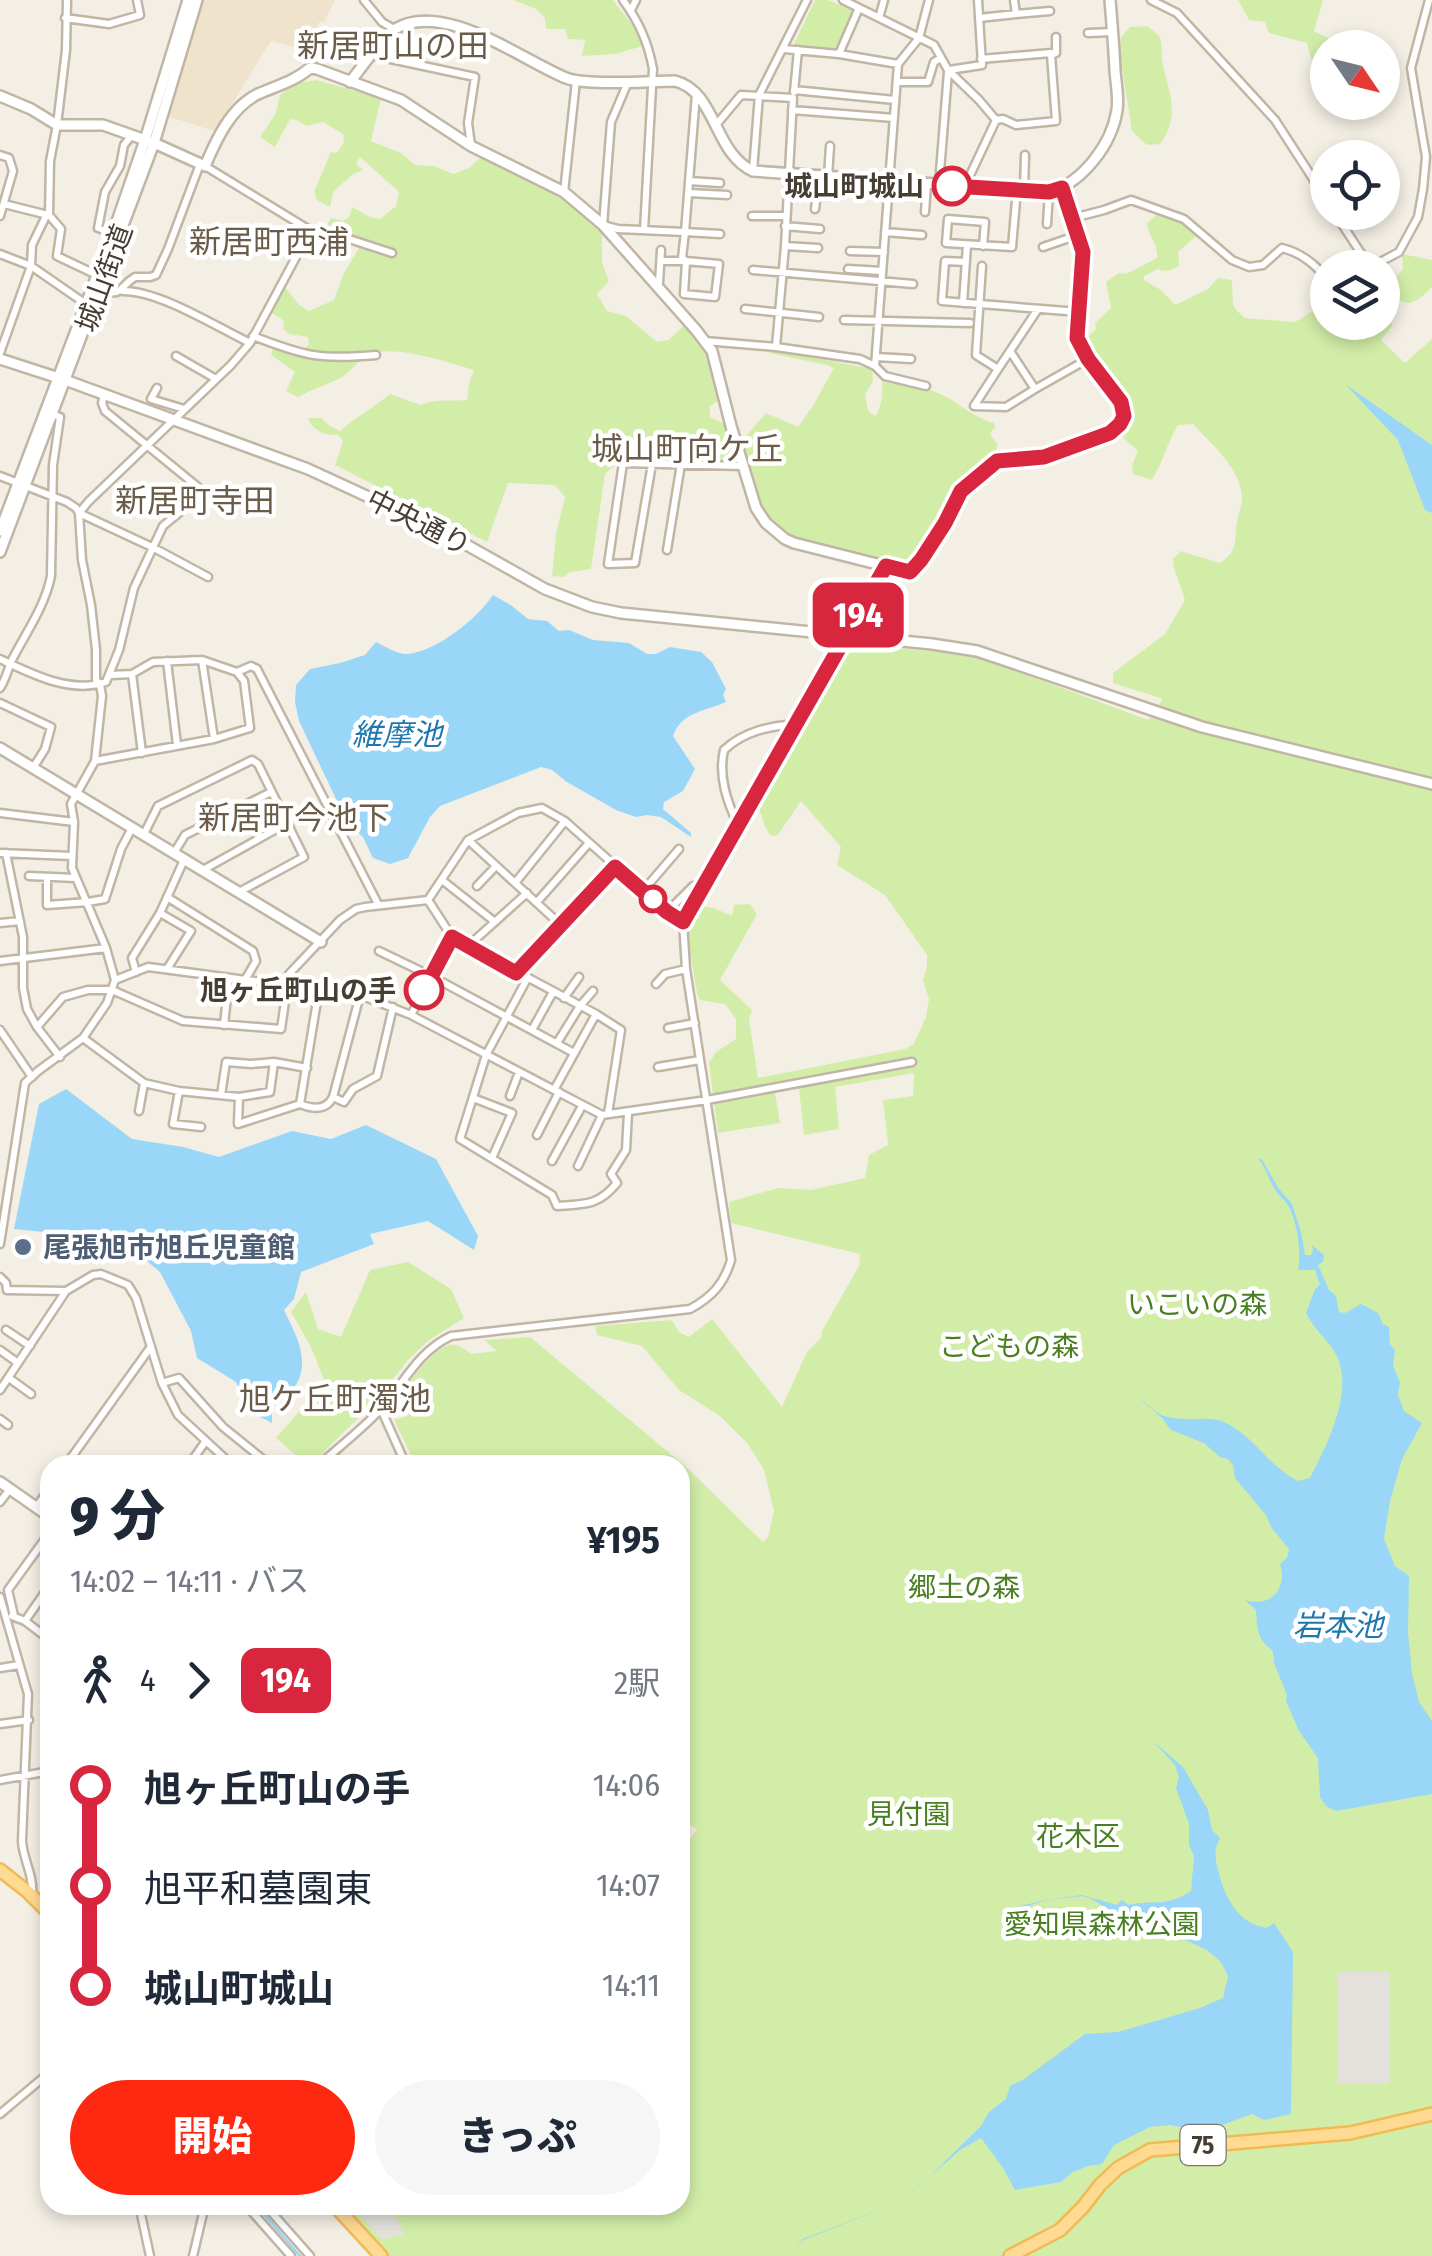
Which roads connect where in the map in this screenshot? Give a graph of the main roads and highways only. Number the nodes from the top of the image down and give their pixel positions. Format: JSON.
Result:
{"nodes":[{"id":1,"x":2,"y":1876,"type":"edge"},
{"id":2,"x":40,"y":1904,"type":"edge"},
{"id":3,"x":1432,"y":2114,"type":"edge"},
{"id":4,"x":343,"y":2215,"type":"edge"},
{"id":5,"x":382,"y":2256,"type":"edge"},
{"id":6,"x":1010,"y":2256,"type":"edge"}],
"edges":[{"from":1,"to":2,"type":"main road"},
{"from":3,"to":6,"type":"main road","number":"75"},
{"from":4,"to":5,"type":"main road"}]}
